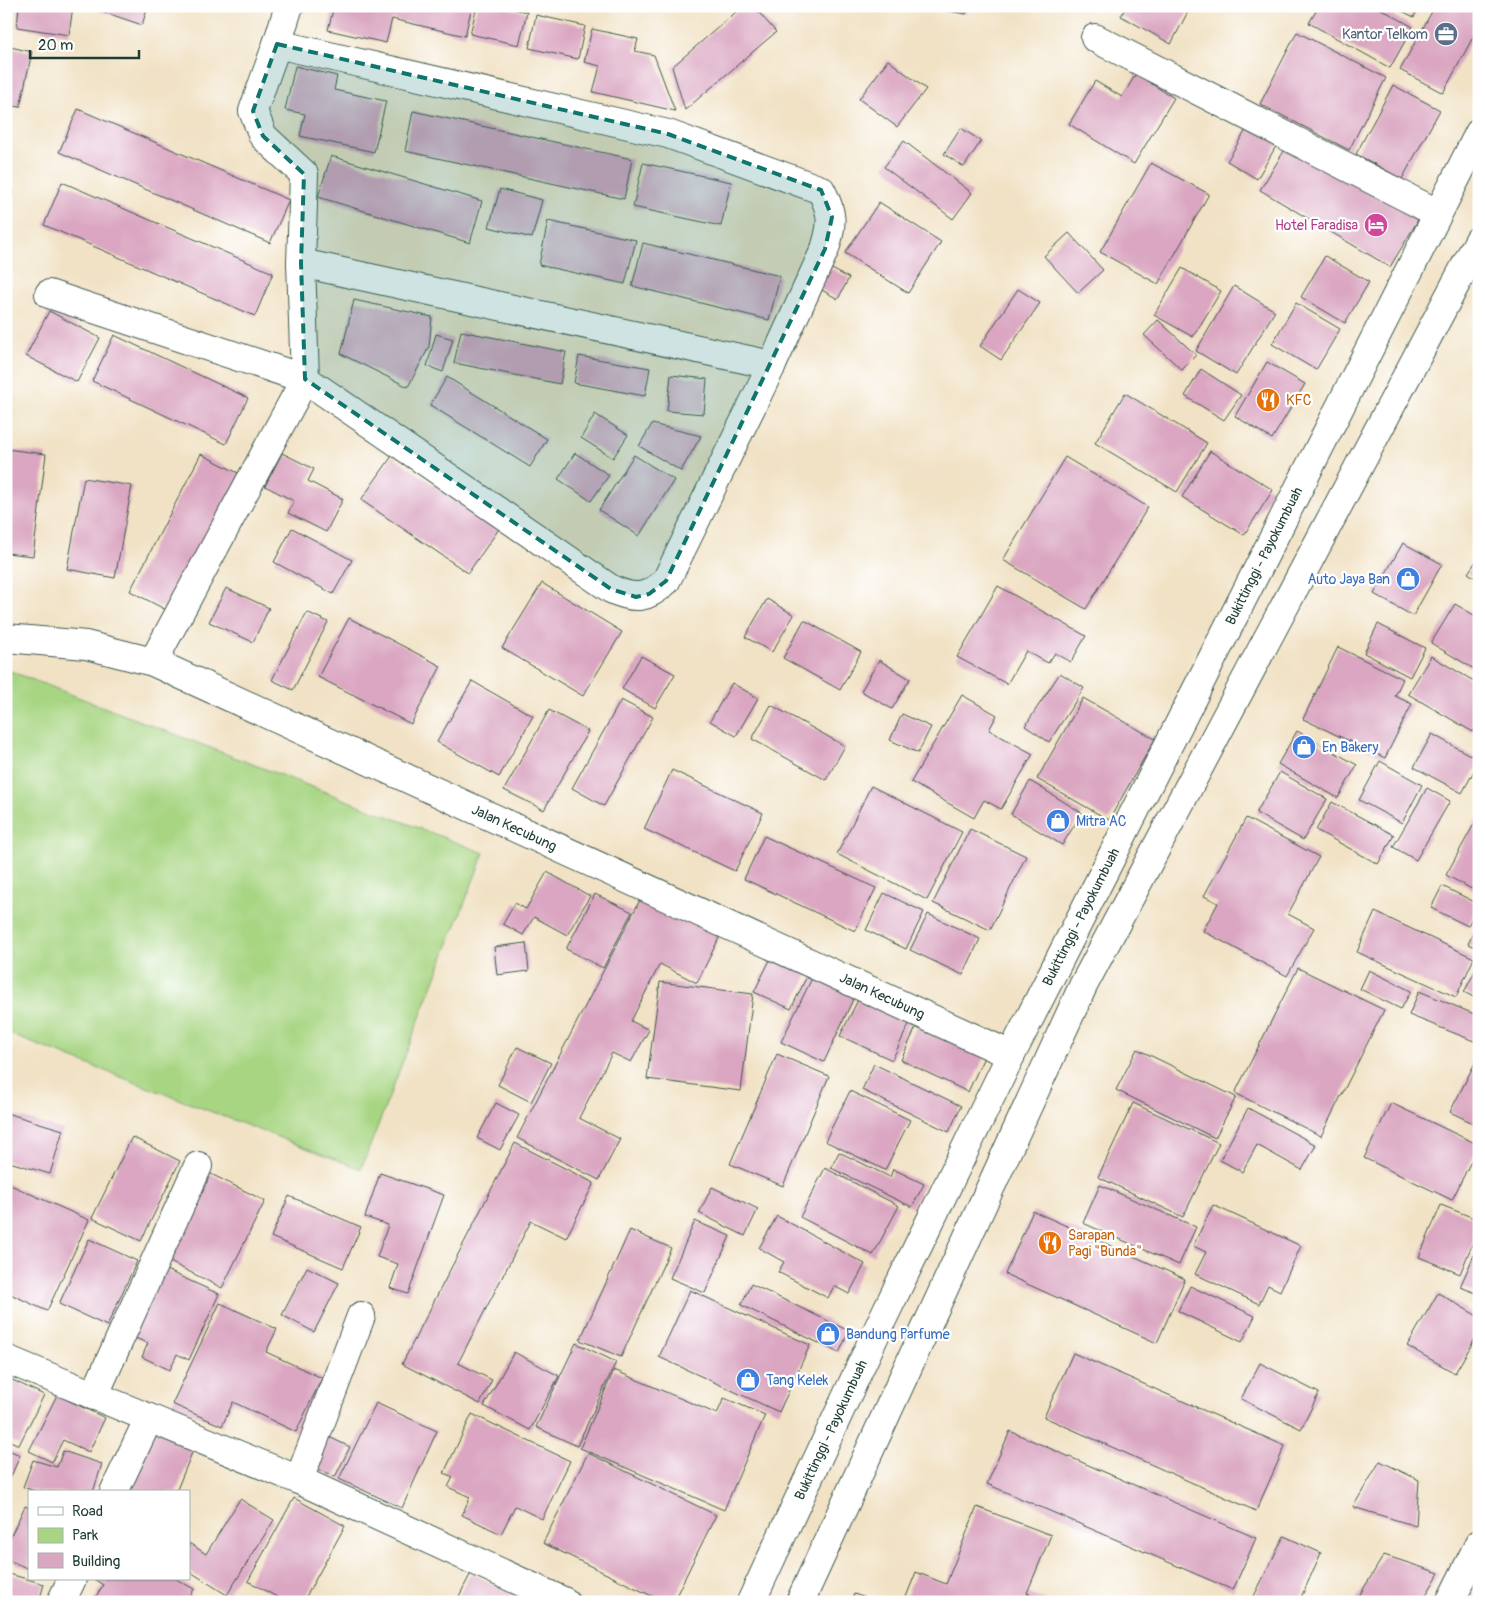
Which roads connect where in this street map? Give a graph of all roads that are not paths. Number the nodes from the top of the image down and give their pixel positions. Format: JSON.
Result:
{"nodes":[{"id":1,"x":290,"y":6,"type":"edge"},
{"id":2,"x":1094,"y":38,"type":"dead end"},
{"id":3,"x":278,"y":44,"type":"junction"},
{"id":4,"x":1479,"y":133,"type":"edge"},
{"id":5,"x":1437,"y":213,"type":"junction"},
{"id":6,"x":1479,"y":240,"type":"edge"},
{"id":7,"x":301,"y":263,"type":"junction"},
{"id":8,"x":1470,"y":274,"type":"edge"},
{"id":9,"x":49,"y":294,"type":"dead end"},
{"id":10,"x":772,"y":365,"type":"junction"},
{"id":11,"x":305,"y":378,"type":"junction"},
{"id":12,"x":6,"y":638,"type":"edge"},
{"id":13,"x":153,"y":662,"type":"junction"},
{"id":14,"x":1011,"y":1055,"type":"junction"},
{"id":15,"x":198,"y":1166,"type":"dead end"},
{"id":16,"x":362,"y":1316,"type":"dead end"},
{"id":17,"x":883,"y":1318,"type":"junction"},
{"id":18,"x":921,"y":1337,"type":"junction"},
{"id":19,"x":6,"y":1359,"type":"edge"},
{"id":20,"x":94,"y":1396,"type":"junction"},
{"id":21,"x":149,"y":1418,"type":"junction"},
{"id":22,"x":299,"y":1480,"type":"junction"},
{"id":23,"x":115,"y":1490,"type":"edge"},
{"id":24,"x":1479,"y":1544,"type":"edge"},
{"id":25,"x":72,"y":1580,"type":"edge"},
{"id":26,"x":61,"y":1602,"type":"edge"},
{"id":27,"x":565,"y":1602,"type":"edge"},
{"id":28,"x":751,"y":1602,"type":"edge"},
{"id":29,"x":800,"y":1602,"type":"edge"},
{"id":30,"x":1450,"y":1602,"type":"edge"}],
"edges":[{"from":1,"to":3,"type":"main road"},
{"from":2,"to":5,"type":"main road"},
{"from":3,"to":7,"type":"main road"},
{"from":3,"to":10,"type":"main road"},
{"from":4,"to":5,"type":"main road","name":"Bukittinggi - Payokumbuah"},
{"from":5,"to":14,"type":"main road","name":"Bukittinggi - Payokumbuah"},
{"from":6,"to":8,"type":"main road"},
{"from":7,"to":10,"type":"main road"},
{"from":7,"to":11,"type":"main road"},
{"from":8,"to":18,"type":"main road"},
{"from":9,"to":11,"type":"main road"},
{"from":10,"to":11,"type":"main road"},
{"from":11,"to":13,"type":"main road"},
{"from":12,"to":13,"type":"main road","name":"Jalan Kecubung"},
{"from":13,"to":14,"type":"main road","name":"Jalan Kecubung"},
{"from":14,"to":17,"type":"main road","name":"Bukittinggi - Payokumbuah"},
{"from":15,"to":20,"type":"main road"},
{"from":16,"to":22,"type":"main road"},
{"from":17,"to":18,"type":"main road"},
{"from":17,"to":28,"type":"main road","name":"Bukittinggi - Payokumbuah"},
{"from":18,"to":29,"type":"main road"},
{"from":19,"to":20,"type":"main road"},
{"from":20,"to":21,"type":"main road"},
{"from":21,"to":22,"type":"main road"},
{"from":21,"to":23,"type":"main road"},
{"from":22,"to":27,"type":"main road"},
{"from":24,"to":30,"type":"main road"},
{"from":25,"to":26,"type":"main road"}]}
